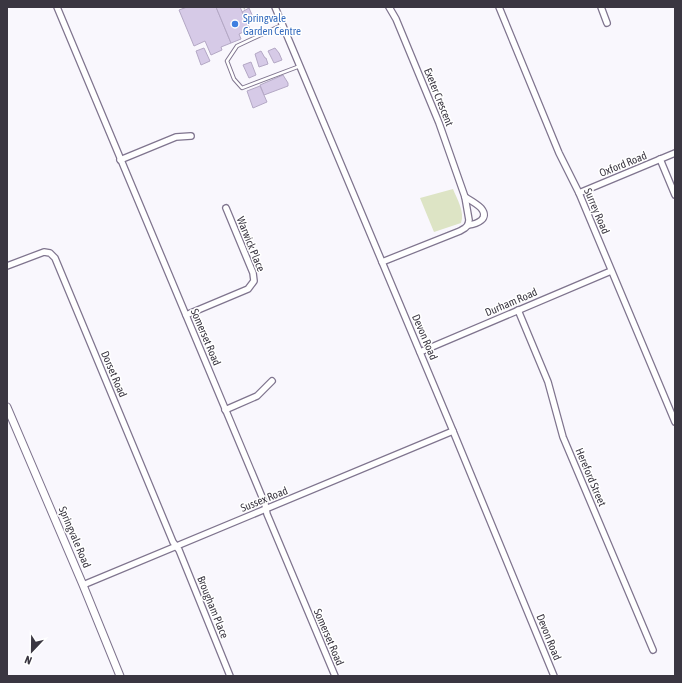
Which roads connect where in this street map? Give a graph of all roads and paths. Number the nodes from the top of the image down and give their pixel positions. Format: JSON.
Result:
{"nodes":[{"id":1,"x":57,"y":7,"type":"edge"},
{"id":2,"x":245,"y":7,"type":"edge"},
{"id":3,"x":275,"y":7,"type":"edge"},
{"id":4,"x":389,"y":7,"type":"edge"},
{"id":5,"x":500,"y":7,"type":"edge"},
{"id":6,"x":601,"y":7,"type":"edge"},
{"id":7,"x":246,"y":14,"type":"junction"},
{"id":8,"x":244,"y":15,"type":"dead end"},
{"id":9,"x":254,"y":18,"type":"dead end"},
{"id":10,"x":607,"y":23,"type":"dead end"},
{"id":11,"x":283,"y":25,"type":"junction"},
{"id":12,"x":300,"y":66,"type":"junction"},
{"id":13,"x":191,"y":136,"type":"dead end"},
{"id":14,"x":675,"y":153,"type":"edge"},
{"id":15,"x":660,"y":159,"type":"junction"},
{"id":16,"x":120,"y":160,"type":"junction"},
{"id":17,"x":579,"y":193,"type":"junction"},
{"id":18,"x":675,"y":195,"type":"edge"},
{"id":19,"x":465,"y":197,"type":"junction"},
{"id":20,"x":226,"y":208,"type":"dead end"},
{"id":21,"x":468,"y":224,"type":"junction"},
{"id":22,"x":382,"y":262,"type":"junction"},
{"id":23,"x":7,"y":266,"type":"edge"},
{"id":24,"x":611,"y":272,"type":"junction"},
{"id":25,"x":518,"y":310,"type":"junction"},
{"id":26,"x":186,"y":315,"type":"junction"},
{"id":27,"x":420,"y":352,"type":"junction"},
{"id":28,"x":272,"y":381,"type":"dead end"},
{"id":29,"x":7,"y":407,"type":"edge"},
{"id":30,"x":225,"y":410,"type":"junction"},
{"id":31,"x":675,"y":422,"type":"edge"},
{"id":32,"x":453,"y":431,"type":"junction"},
{"id":33,"x":266,"y":509,"type":"junction"},
{"id":34,"x":176,"y":546,"type":"junction"},
{"id":35,"x":83,"y":585,"type":"junction"},
{"id":36,"x":653,"y":650,"type":"dead end"},
{"id":37,"x":120,"y":676,"type":"edge"},
{"id":38,"x":230,"y":676,"type":"edge"},
{"id":39,"x":335,"y":676,"type":"edge"},
{"id":40,"x":554,"y":676,"type":"edge"}],
"edges":[{"from":1,"to":16,"type":"street","name":"Somerset Road"},
{"from":2,"to":7,"type":"path"},
{"from":3,"to":11,"type":"street","name":"Devon Road"},
{"from":4,"to":19,"type":"street","name":"Exeter Crescent"},
{"from":5,"to":17,"type":"street","name":"Surrey Road"},
{"from":6,"to":10,"type":"street"},
{"from":7,"to":8,"type":"path"},
{"from":7,"to":9,"type":"path"},
{"from":11,"to":12,"type":"street","name":"Devon Road"},
{"from":11,"to":12,"type":"lane"},
{"from":12,"to":22,"type":"street","name":"Devon Road"},
{"from":13,"to":16,"type":"street"},
{"from":14,"to":15,"type":"street","name":"Oxford Road"},
{"from":15,"to":17,"type":"street","name":"Oxford Road"},
{"from":15,"to":18,"type":"street"},
{"from":16,"to":26,"type":"street","name":"Somerset Road"},
{"from":17,"to":24,"type":"street","name":"Surrey Road"},
{"from":19,"to":21,"type":"street","name":"Exeter Crescent"},
{"from":19,"to":21,"type":"street"},
{"from":20,"to":26,"type":"street","name":"Warwick Place"},
{"from":21,"to":22,"type":"street"},
{"from":22,"to":27,"type":"street","name":"Devon Road"},
{"from":23,"to":34,"type":"street","name":"Dorset Road"},
{"from":24,"to":25,"type":"street","name":"Durham Road"},
{"from":24,"to":31,"type":"street","name":"Surrey Road"},
{"from":25,"to":27,"type":"street","name":"Durham Road"},
{"from":25,"to":36,"type":"street","name":"Hereford Street"},
{"from":26,"to":30,"type":"street","name":"Somerset Road"},
{"from":27,"to":32,"type":"street","name":"Devon Road"},
{"from":28,"to":30,"type":"street"},
{"from":29,"to":35,"type":"street","name":"Springvale Road"},
{"from":30,"to":33,"type":"street","name":"Somerset Road"},
{"from":32,"to":33,"type":"street","name":"Sussex Road"},
{"from":32,"to":40,"type":"street","name":"Devon Road"},
{"from":33,"to":34,"type":"street","name":"Sussex Road"},
{"from":33,"to":39,"type":"street","name":"Somerset Road"},
{"from":34,"to":35,"type":"street","name":"Sussex Road"},
{"from":34,"to":38,"type":"street","name":"Brougham Place"},
{"from":35,"to":37,"type":"street","name":"Springvale Road"}]}
